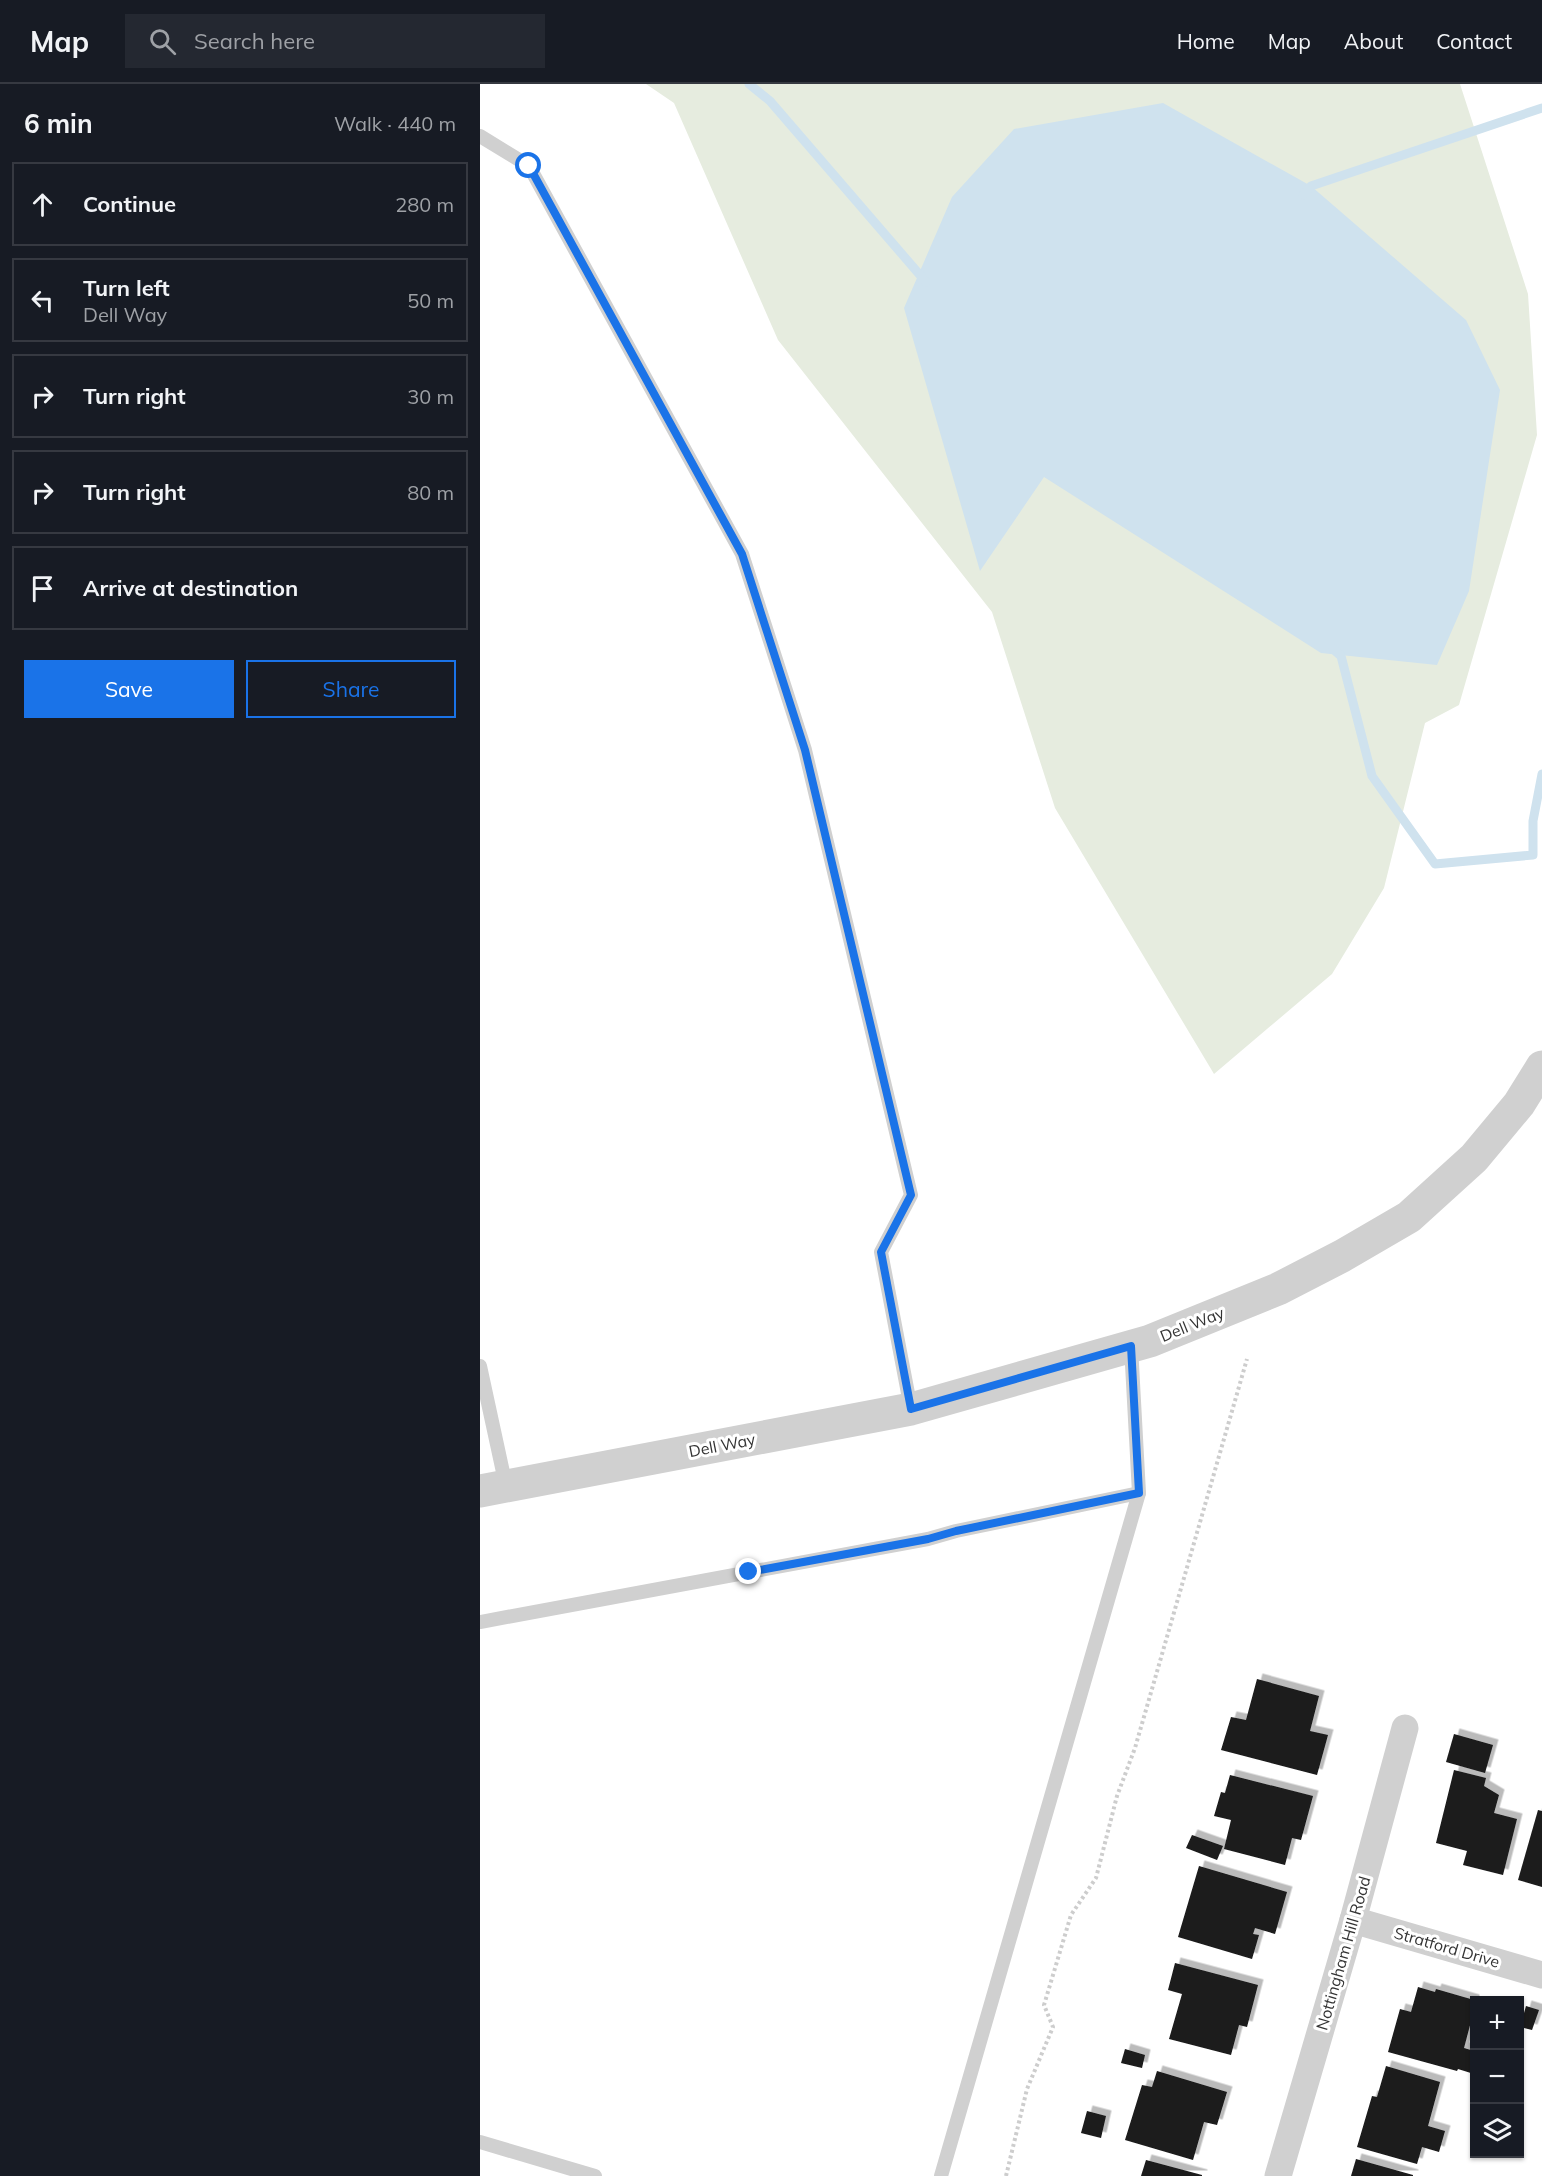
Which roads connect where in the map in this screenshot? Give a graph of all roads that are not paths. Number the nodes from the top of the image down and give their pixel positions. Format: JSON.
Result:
{"nodes":[{"id":1,"x":480,"y":136,"type":"edge"},
{"id":2,"x":1542,"y":1067,"type":"edge"},
{"id":3,"x":1131,"y":1346,"type":"junction"},
{"id":4,"x":480,"y":1366,"type":"edge"},
{"id":5,"x":911,"y":1409,"type":"junction"},
{"id":6,"x":493,"y":1488,"type":"edge"},
{"id":7,"x":1139,"y":1493,"type":"junction"},
{"id":8,"x":480,"y":1622,"type":"edge"},
{"id":9,"x":1405,"y":1728,"type":"dead end"},
{"id":10,"x":1353,"y":1920,"type":"junction"},
{"id":11,"x":1542,"y":1975,"type":"edge"},
{"id":12,"x":480,"y":2142,"type":"edge"},
{"id":13,"x":595,"y":2176,"type":"edge"},
{"id":14,"x":941,"y":2176,"type":"edge"},
{"id":15,"x":1278,"y":2176,"type":"edge"}],
"edges":[{"from":1,"to":5,"type":"lane"},
{"from":2,"to":3,"type":"street","name":"Dell Way"},
{"from":3,"to":5,"type":"street","name":"Dell Way"},
{"from":3,"to":7,"type":"lane"},
{"from":4,"to":6,"type":"lane"},
{"from":5,"to":6,"type":"street","name":"Dell Way"},
{"from":7,"to":8,"type":"lane"},
{"from":7,"to":14,"type":"lane"},
{"from":9,"to":10,"type":"street","name":"Nottingham Hill Road"},
{"from":10,"to":11,"type":"street","name":"Stratford Drive"},
{"from":10,"to":15,"type":"street","name":"Nottingham Hill Road"},
{"from":12,"to":13,"type":"lane"}]}
